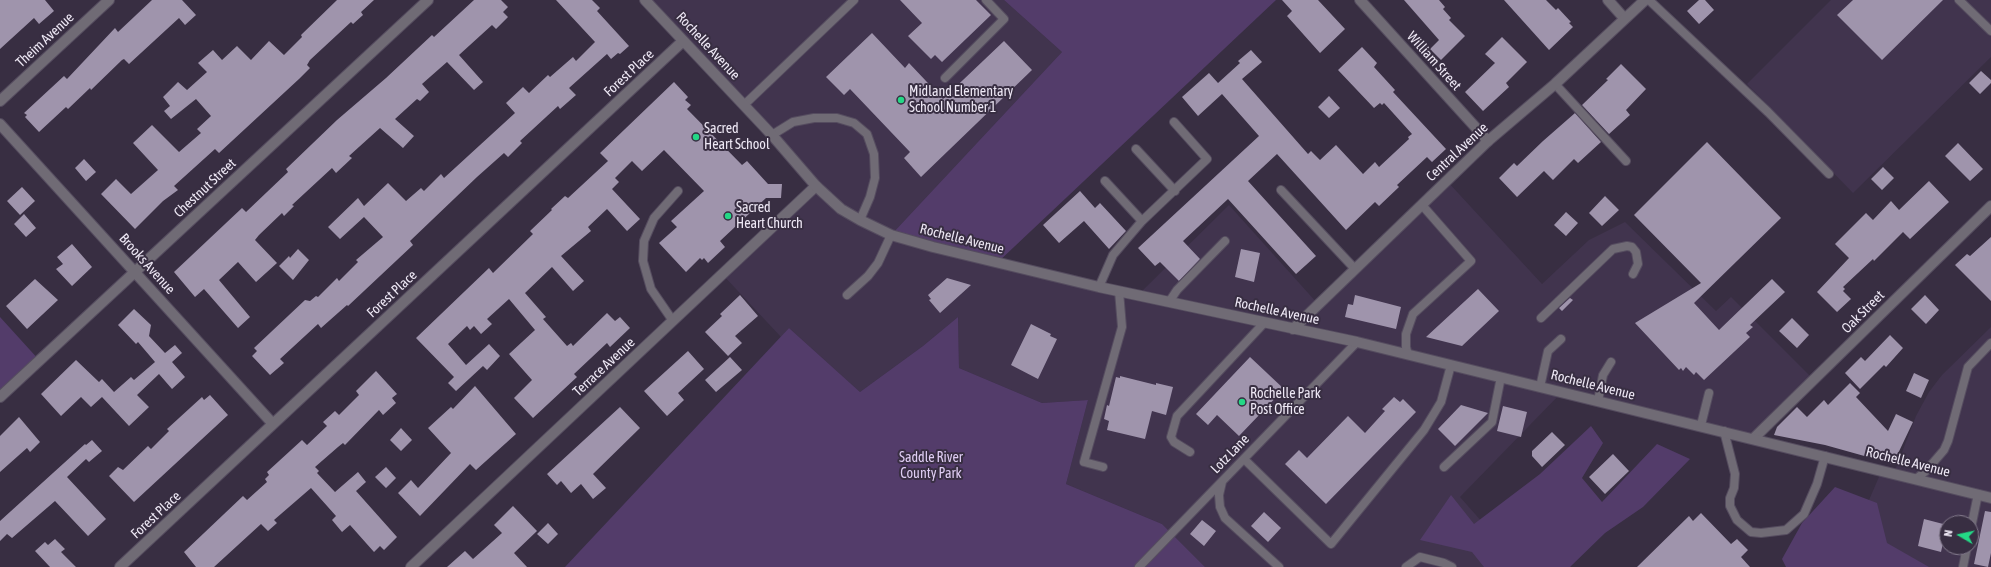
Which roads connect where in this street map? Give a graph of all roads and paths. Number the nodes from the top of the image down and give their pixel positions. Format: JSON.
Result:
{"nodes":[{"id":1,"x":109,"y":0,"type":"edge"},
{"id":2,"x":428,"y":0,"type":"edge"},
{"id":3,"x":645,"y":0,"type":"edge"},
{"id":4,"x":854,"y":0,"type":"edge"},
{"id":5,"x":986,"y":0,"type":"edge"},
{"id":6,"x":1360,"y":0,"type":"edge"},
{"id":7,"x":1608,"y":0,"type":"edge"},
{"id":8,"x":1645,"y":0,"type":"edge"},
{"id":9,"x":1650,"y":0,"type":"edge"},
{"id":10,"x":1959,"y":0,"type":"edge"},
{"id":11,"x":1624,"y":18,"type":"junction"},
{"id":12,"x":1991,"y":31,"type":"edge"},
{"id":13,"x":683,"y":41,"type":"junction"},
{"id":14,"x":945,"y":78,"type":"dead end"},
{"id":15,"x":1554,"y":84,"type":"junction"},
{"id":16,"x":0,"y":101,"type":"edge"},
{"id":17,"x":744,"y":104,"type":"junction"},
{"id":18,"x":1174,"y":122,"type":"dead end"},
{"id":19,"x":0,"y":124,"type":"edge"},
{"id":20,"x":772,"y":135,"type":"junction"},
{"id":21,"x":1488,"y":142,"type":"junction"},
{"id":22,"x":1136,"y":149,"type":"dead end"},
{"id":23,"x":1626,"y":161,"type":"dead end"},
{"id":24,"x":1829,"y":174,"type":"dead end"},
{"id":25,"x":1105,"y":181,"type":"dead end"},
{"id":26,"x":816,"y":186,"type":"junction"},
{"id":27,"x":1281,"y":190,"type":"dead end"},
{"id":28,"x":678,"y":191,"type":"dead end"},
{"id":29,"x":1175,"y":191,"type":"junction"},
{"id":30,"x":1422,"y":205,"type":"junction"},
{"id":31,"x":1991,"y":206,"type":"edge"},
{"id":32,"x":860,"y":220,"type":"junction"},
{"id":33,"x":1142,"y":221,"type":"junction"},
{"id":34,"x":891,"y":235,"type":"junction"},
{"id":35,"x":1225,"y":241,"type":"dead end"},
{"id":36,"x":1354,"y":269,"type":"junction"},
{"id":37,"x":135,"y":272,"type":"junction"},
{"id":38,"x":1634,"y":274,"type":"dead end"},
{"id":39,"x":1099,"y":287,"type":"junction"},
{"id":40,"x":1118,"y":291,"type":"junction"},
{"id":41,"x":847,"y":294,"type":"dead end"},
{"id":42,"x":1169,"y":302,"type":"junction"},
{"id":43,"x":1542,"y":318,"type":"dead end"},
{"id":44,"x":673,"y":320,"type":"junction"},
{"id":45,"x":1264,"y":323,"type":"junction"},
{"id":46,"x":1293,"y":329,"type":"junction"},
{"id":47,"x":1561,"y":339,"type":"dead end"},
{"id":48,"x":1357,"y":342,"type":"junction"},
{"id":49,"x":1991,"y":343,"type":"edge"},
{"id":50,"x":1408,"y":355,"type":"junction"},
{"id":51,"x":1611,"y":362,"type":"dead end"},
{"id":52,"x":1451,"y":365,"type":"junction"},
{"id":53,"x":1501,"y":377,"type":"junction"},
{"id":54,"x":1540,"y":387,"type":"junction"},
{"id":55,"x":1709,"y":393,"type":"dead end"},
{"id":56,"x":0,"y":397,"type":"edge"},
{"id":57,"x":1598,"y":401,"type":"junction"},
{"id":58,"x":274,"y":424,"type":"junction"},
{"id":59,"x":1701,"y":426,"type":"junction"},
{"id":60,"x":1724,"y":431,"type":"junction"},
{"id":61,"x":1754,"y":438,"type":"junction"},
{"id":62,"x":1190,"y":452,"type":"dead end"},
{"id":63,"x":1825,"y":456,"type":"junction"},
{"id":64,"x":1244,"y":459,"type":"junction"},
{"id":65,"x":1104,"y":467,"type":"dead end"},
{"id":66,"x":1444,"y":467,"type":"dead end"},
{"id":67,"x":1916,"y":479,"type":"junction"},
{"id":68,"x":1222,"y":482,"type":"junction"},
{"id":69,"x":1978,"y":494,"type":"junction"},
{"id":70,"x":1991,"y":498,"type":"edge"},
{"id":71,"x":1974,"y":515,"type":"edge"},
{"id":72,"x":1965,"y":555,"type":"edge"},
{"id":73,"x":120,"y":567,"type":"edge"},
{"id":74,"x":411,"y":567,"type":"edge"},
{"id":75,"x":1139,"y":567,"type":"edge"},
{"id":76,"x":1279,"y":567,"type":"edge"},
{"id":77,"x":1406,"y":567,"type":"edge"},
{"id":78,"x":1452,"y":567,"type":"edge"},
{"id":79,"x":1963,"y":567,"type":"edge"}],
"edges":[{"from":1,"to":16,"type":"street","name":"Theim Avenue"},
{"from":2,"to":37,"type":"street","name":"Chestnut Street"},
{"from":3,"to":13,"type":"street","name":"Rochelle Avenue"},
{"from":4,"to":17,"type":"lane"},
{"from":5,"to":14,"type":"lane"},
{"from":6,"to":21,"type":"street","name":"William Street"},
{"from":7,"to":11,"type":"street"},
{"from":8,"to":11,"type":"street","name":"Central Avenue"},
{"from":9,"to":24,"type":"lane"},
{"from":10,"to":12,"type":"lane"},
{"from":11,"to":15,"type":"street","name":"Central Avenue"},
{"from":13,"to":17,"type":"street","name":"Rochelle Avenue"},
{"from":13,"to":58,"type":"street","name":"Forest Place"},
{"from":15,"to":21,"type":"street","name":"Central Avenue"},
{"from":15,"to":23,"type":"lane"},
{"from":17,"to":20,"type":"street","name":"Rochelle Avenue"},
{"from":18,"to":29,"type":"lane"},
{"from":19,"to":37,"type":"street","name":"Brooks Avenue"},
{"from":20,"to":26,"type":"street","name":"Rochelle Avenue"},
{"from":20,"to":32,"type":"lane"},
{"from":21,"to":30,"type":"street","name":"Central Avenue"},
{"from":22,"to":29,"type":"lane"},
{"from":25,"to":33,"type":"lane"},
{"from":26,"to":32,"type":"street","name":"Rochelle Avenue"},
{"from":26,"to":44,"type":"street","name":"Terrace Avenue"},
{"from":27,"to":36,"type":"lane"},
{"from":28,"to":44,"type":"lane"},
{"from":29,"to":33,"type":"lane"},
{"from":30,"to":36,"type":"street","name":"Central Avenue"},
{"from":30,"to":50,"type":"lane"},
{"from":31,"to":61,"type":"street","name":"Oak Street"},
{"from":32,"to":34,"type":"street","name":"Rochelle Avenue"},
{"from":33,"to":39,"type":"lane"},
{"from":34,"to":39,"type":"street","name":"Rochelle Avenue"},
{"from":34,"to":41,"type":"lane"},
{"from":35,"to":42,"type":"lane"},
{"from":36,"to":46,"type":"street","name":"Central Avenue"},
{"from":37,"to":56,"type":"street","name":"Chestnut Street"},
{"from":37,"to":58,"type":"street","name":"Brooks Avenue"},
{"from":38,"to":43,"type":"lane"},
{"from":39,"to":40,"type":"street","name":"Rochelle Avenue"},
{"from":40,"to":42,"type":"street","name":"Rochelle Avenue"},
{"from":40,"to":65,"type":"lane"},
{"from":42,"to":45,"type":"street","name":"Rochelle Avenue"},
{"from":44,"to":74,"type":"street","name":"Terrace Avenue"},
{"from":45,"to":46,"type":"street","name":"Rochelle Avenue"},
{"from":45,"to":62,"type":"lane"},
{"from":46,"to":48,"type":"street","name":"Rochelle Avenue"},
{"from":47,"to":54,"type":"lane"},
{"from":48,"to":50,"type":"street","name":"Rochelle Avenue"},
{"from":48,"to":64,"type":"lane","name":"Lotz Lane"},
{"from":49,"to":67,"type":"lane"},
{"from":50,"to":52,"type":"street","name":"Rochelle Avenue"},
{"from":51,"to":57,"type":"lane"},
{"from":52,"to":53,"type":"street","name":"Rochelle Avenue"},
{"from":52,"to":64,"type":"lane"},
{"from":53,"to":54,"type":"street","name":"Rochelle Avenue"},
{"from":53,"to":66,"type":"lane"},
{"from":54,"to":57,"type":"street","name":"Rochelle Avenue"},
{"from":55,"to":59,"type":"lane"},
{"from":57,"to":59,"type":"street","name":"Rochelle Avenue"},
{"from":58,"to":73,"type":"street","name":"Forest Place"},
{"from":59,"to":60,"type":"street","name":"Rochelle Avenue"},
{"from":60,"to":61,"type":"street","name":"Rochelle Avenue"},
{"from":60,"to":63,"type":"lane"},
{"from":61,"to":63,"type":"street","name":"Rochelle Avenue"},
{"from":63,"to":67,"type":"street","name":"Rochelle Avenue"},
{"from":64,"to":68,"type":"lane","name":"Lotz Lane"},
{"from":67,"to":69,"type":"street","name":"Rochelle Avenue"},
{"from":68,"to":75,"type":"lane","name":"Lotz Lane"},
{"from":68,"to":76,"type":"lane"},
{"from":69,"to":70,"type":"street","name":"Rochelle Avenue"},
{"from":69,"to":71,"type":"lane"},
{"from":72,"to":79,"type":"lane"},
{"from":77,"to":78,"type":"lane"}]}
